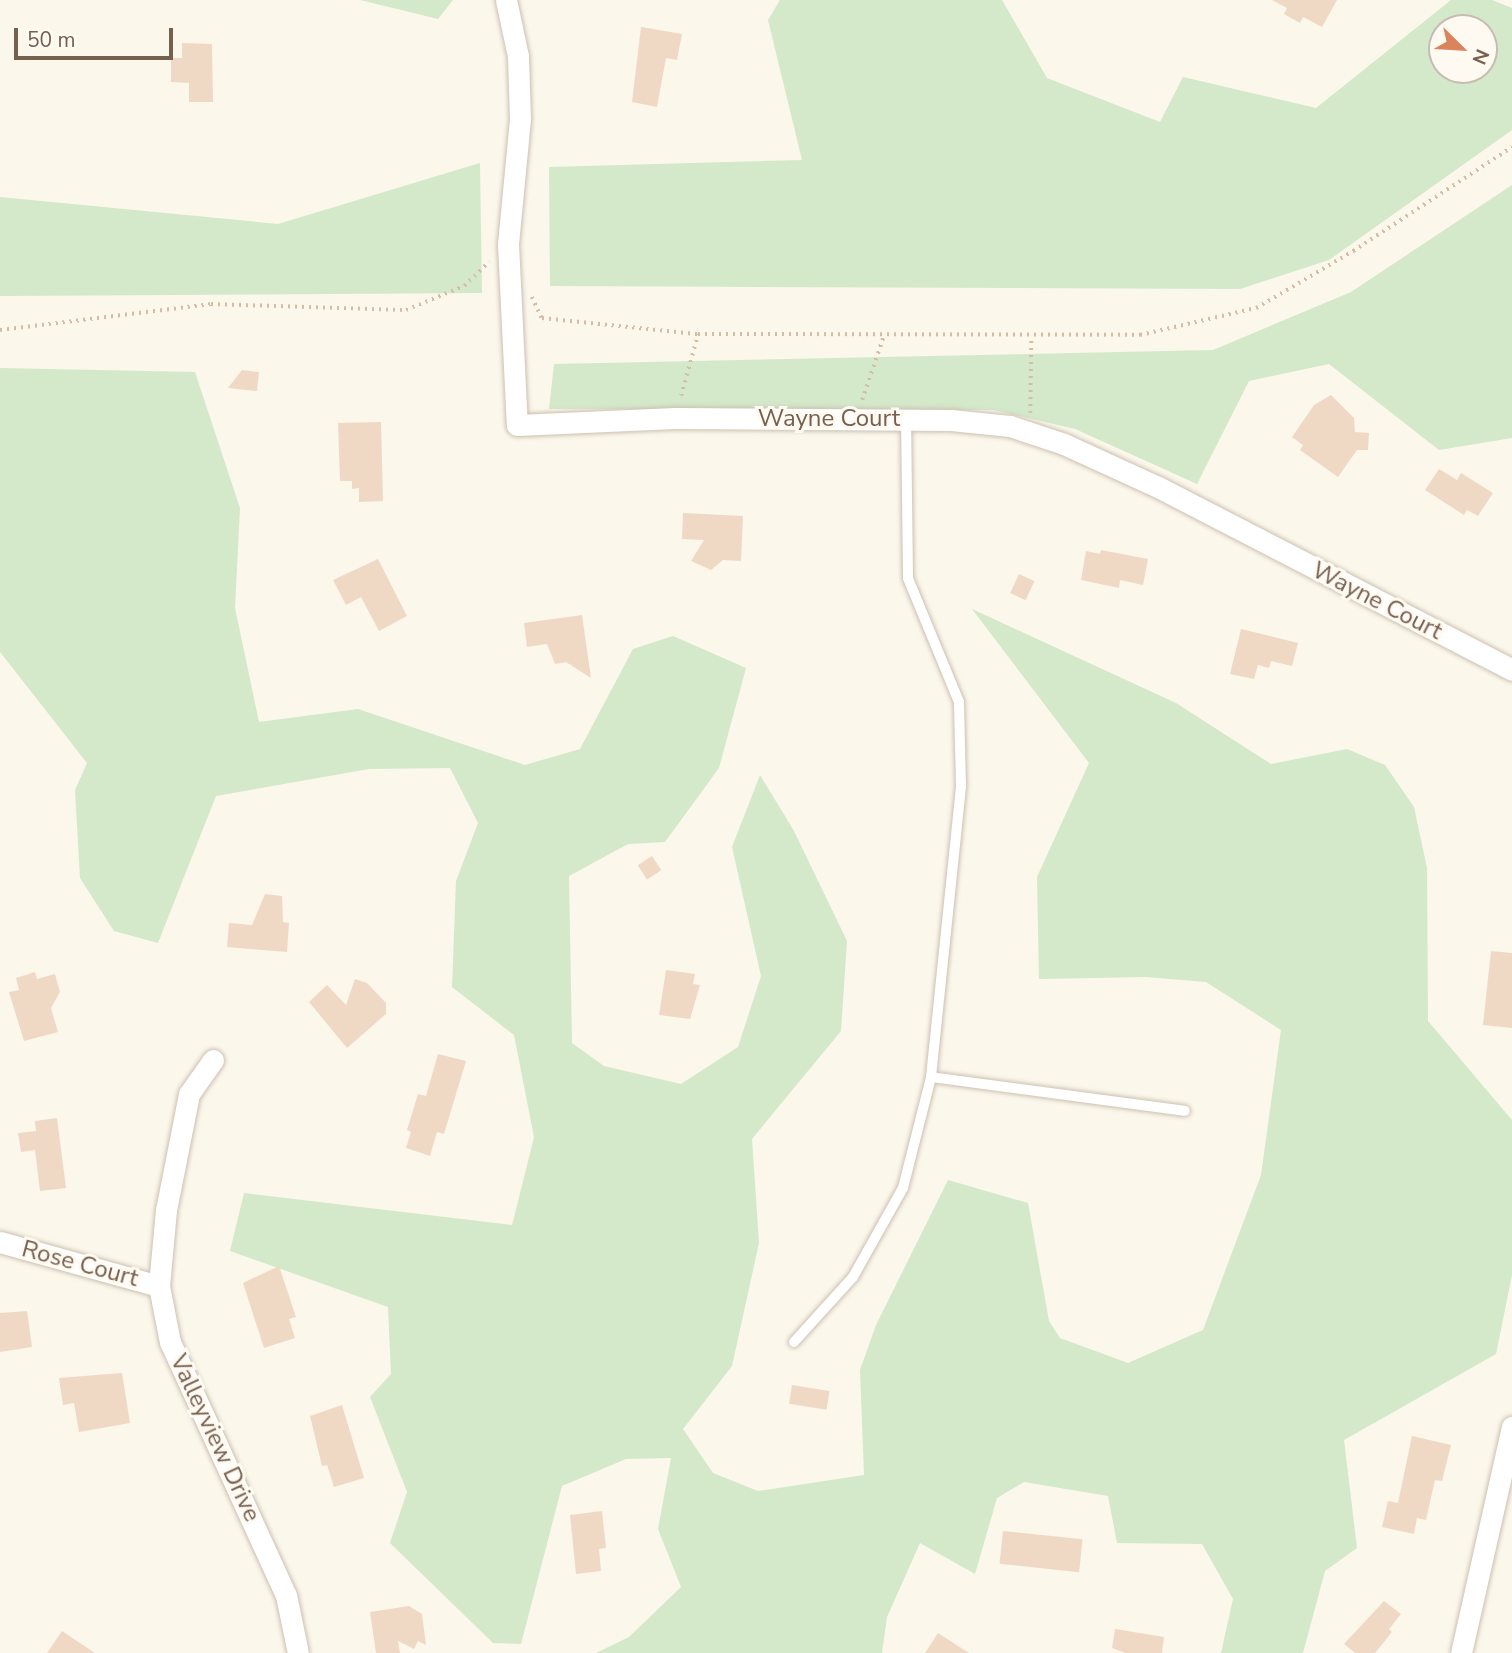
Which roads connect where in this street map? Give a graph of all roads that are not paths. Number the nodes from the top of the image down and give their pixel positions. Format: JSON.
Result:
{"nodes":[{"id":1,"x":506,"y":0,"type":"edge"},
{"id":2,"x":906,"y":419,"type":"junction"},
{"id":3,"x":1512,"y":670,"type":"edge"},
{"id":4,"x":213,"y":1060,"type":"dead end"},
{"id":5,"x":931,"y":1077,"type":"junction"},
{"id":6,"x":1185,"y":1111,"type":"dead end"},
{"id":7,"x":0,"y":1242,"type":"edge"},
{"id":8,"x":159,"y":1286,"type":"junction"},
{"id":9,"x":794,"y":1342,"type":"dead end"},
{"id":10,"x":1512,"y":1427,"type":"edge"},
{"id":11,"x":298,"y":1653,"type":"edge"},
{"id":12,"x":1461,"y":1653,"type":"edge"}],
"edges":[{"from":1,"to":2,"type":"street","name":"Wayne Court"},
{"from":2,"to":3,"type":"street","name":"Wayne Court"},
{"from":2,"to":5,"type":"lane"},
{"from":4,"to":8,"type":"street","name":"Valleyview Drive"},
{"from":5,"to":6,"type":"lane"},
{"from":5,"to":9,"type":"lane"},
{"from":7,"to":8,"type":"street","name":"Rose Court"},
{"from":8,"to":11,"type":"street","name":"Valleyview Drive"},
{"from":10,"to":12,"type":"street"}]}
